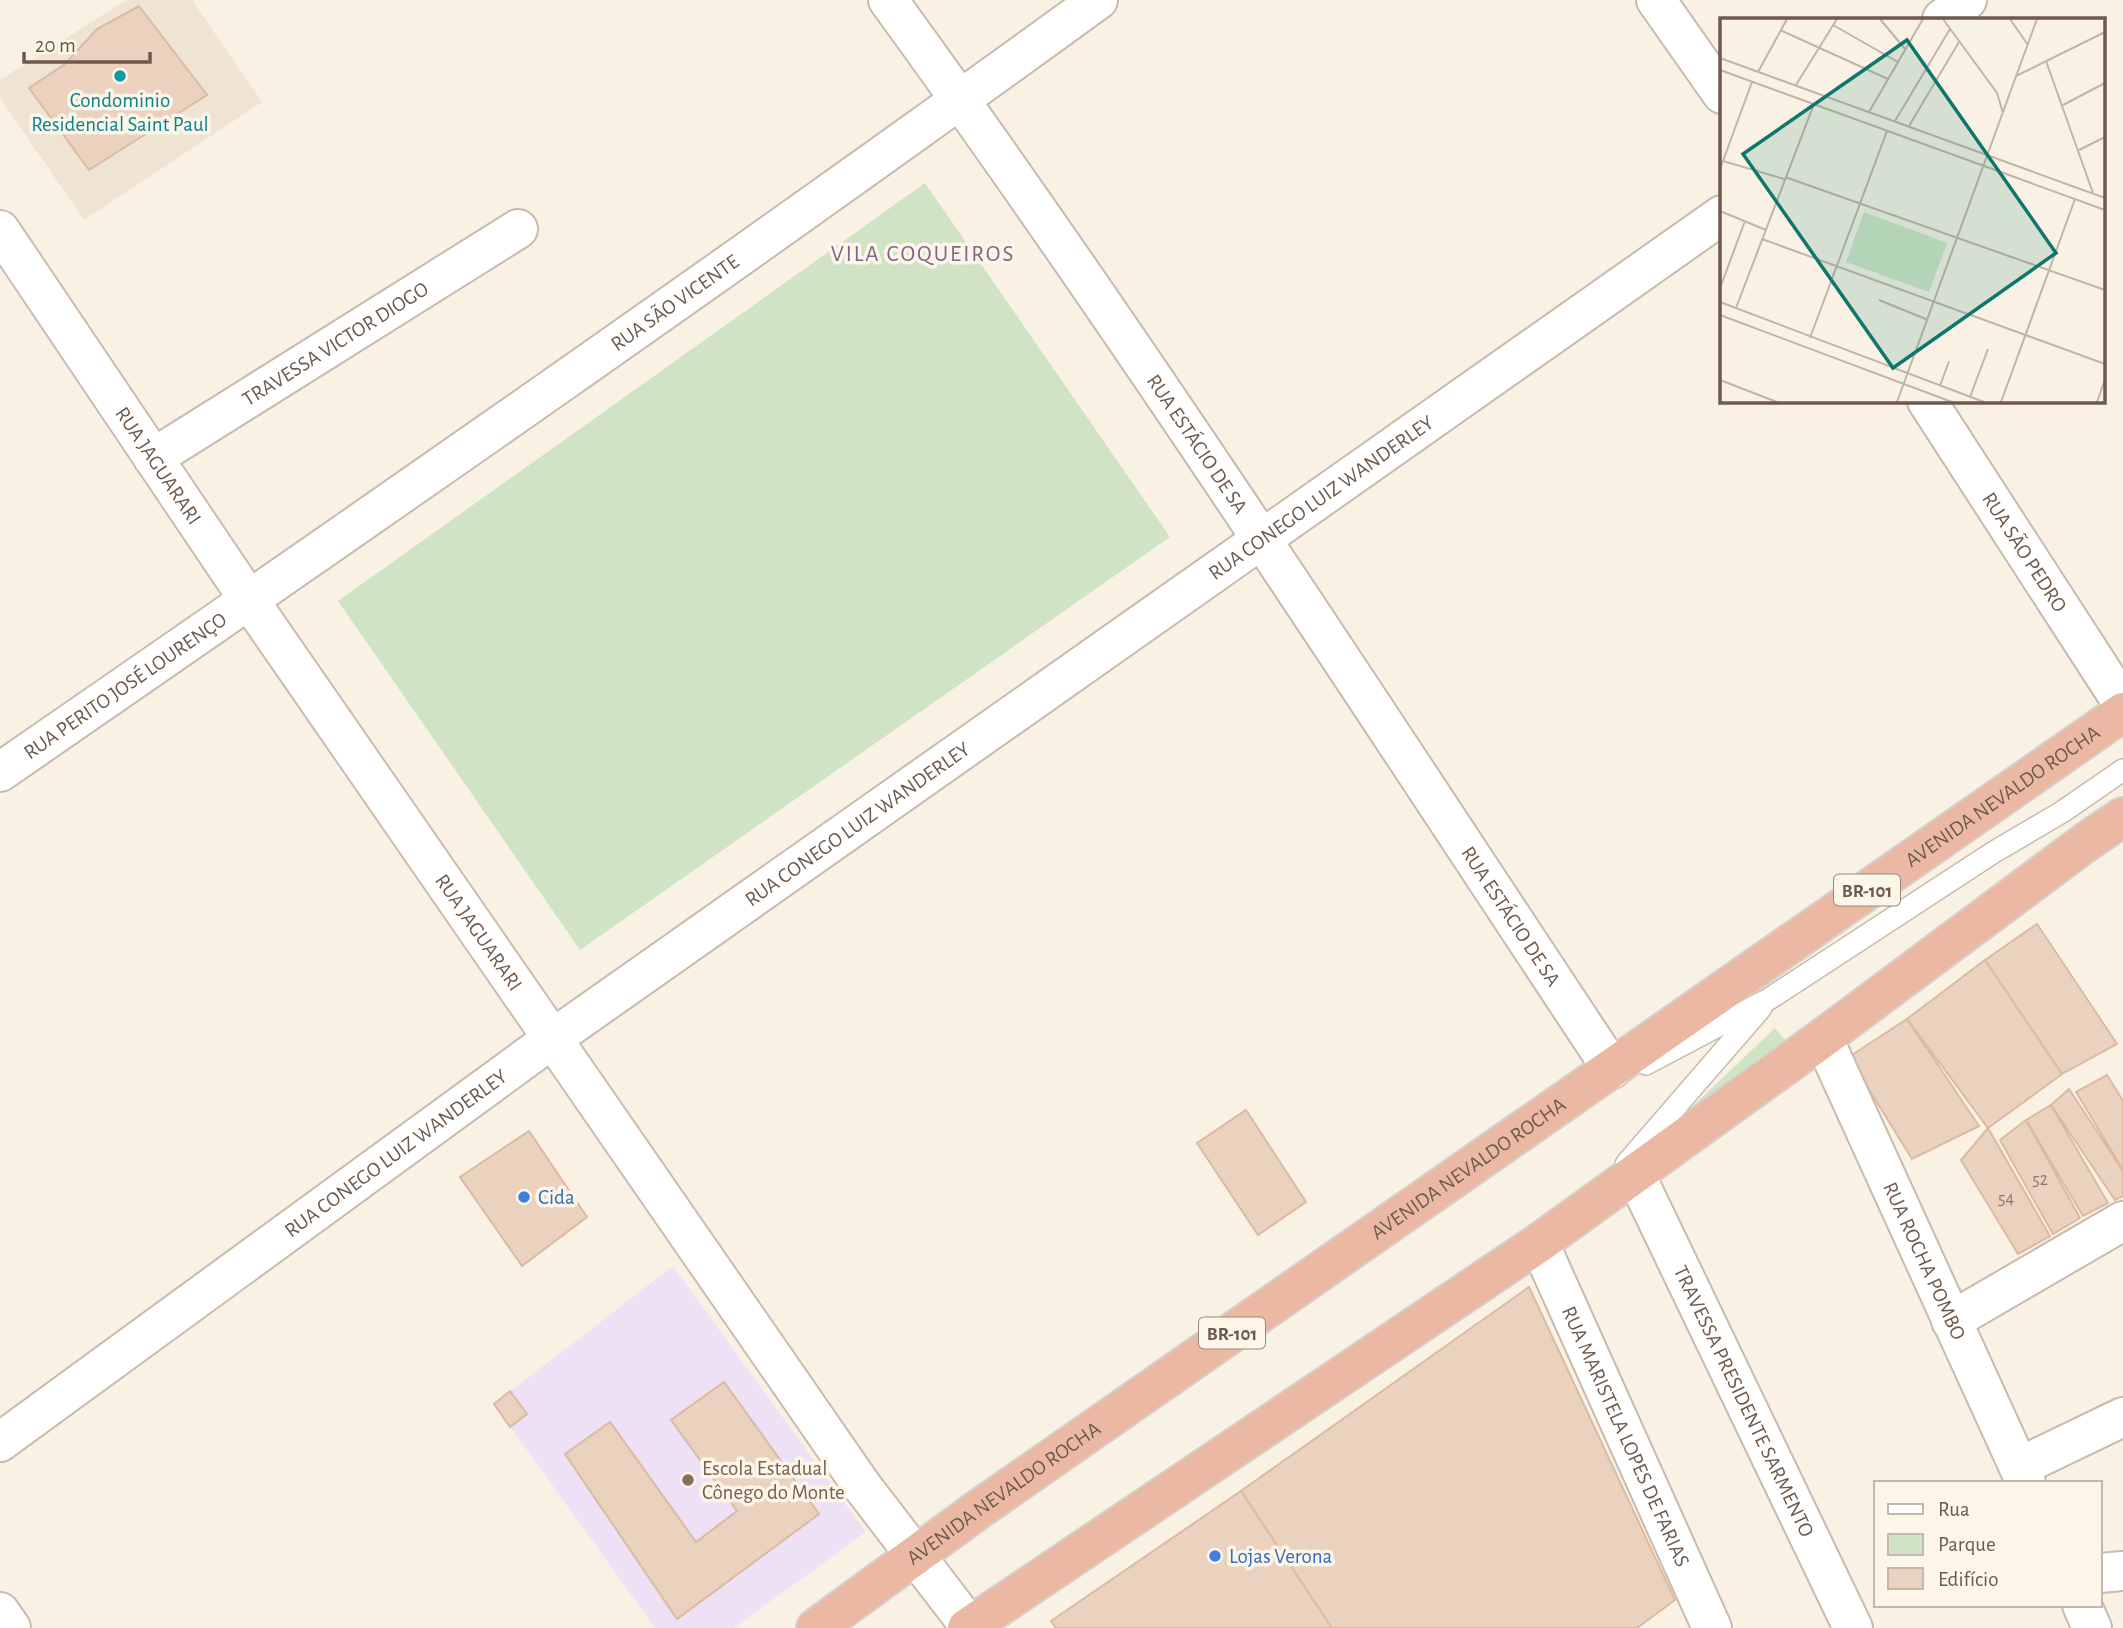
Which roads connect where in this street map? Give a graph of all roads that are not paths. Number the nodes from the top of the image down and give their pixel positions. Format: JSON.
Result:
{"nodes":[{"id":1,"x":888,"y":0,"type":"edge"},
{"id":2,"x":1098,"y":0,"type":"edge"},
{"id":3,"x":1656,"y":0,"type":"edge"},
{"id":4,"x":1967,"y":0,"type":"edge"},
{"id":5,"x":1943,"y":18,"type":"edge"},
{"id":6,"x":1720,"y":91,"type":"edge"},
{"id":7,"x":960,"y":100,"type":"junction"},
{"id":8,"x":1720,"y":216,"type":"edge"},
{"id":9,"x":518,"y":229,"type":"dead end"},
{"id":10,"x":0,"y":230,"type":"edge"},
{"id":11,"x":1928,"y":402,"type":"edge"},
{"id":12,"x":153,"y":458,"type":"junction"},
{"id":13,"x":1261,"y":539,"type":"junction"},
{"id":14,"x":249,"y":600,"type":"junction"},
{"id":15,"x":2123,"y":704,"type":"edge"},
{"id":16,"x":2123,"y":712,"type":"edge"},
{"id":17,"x":2123,"y":770,"type":"edge"},
{"id":18,"x":0,"y":772,"type":"edge"},
{"id":19,"x":2123,"y":817,"type":"edge"},
{"id":20,"x":1769,"y":999,"type":"junction"},
{"id":21,"x":1823,"y":1038,"type":"junction"},
{"id":22,"x":552,"y":1039,"type":"junction"},
{"id":23,"x":1612,"y":1069,"type":"junction"},
{"id":24,"x":1532,"y":1124,"type":"junction"},
{"id":25,"x":1635,"y":1174,"type":"junction"},
{"id":26,"x":1590,"y":1206,"type":"junction"},
{"id":27,"x":2123,"y":1221,"type":"edge"},
{"id":28,"x":1539,"y":1243,"type":"junction"},
{"id":29,"x":1951,"y":1321,"type":"junction"},
{"id":30,"x":2123,"y":1418,"type":"edge"},
{"id":31,"x":0,"y":1442,"type":"edge"},
{"id":32,"x":2022,"y":1475,"type":"edge"},
{"id":33,"x":916,"y":1556,"type":"junction"},
{"id":34,"x":2123,"y":1571,"type":"edge"},
{"id":35,"x":2102,"y":1573,"type":"edge"},
{"id":36,"x":2083,"y":1607,"type":"edge"},
{"id":37,"x":0,"y":1612,"type":"edge"},
{"id":38,"x":969,"y":1627,"type":"edge"},
{"id":39,"x":11,"y":1628,"type":"edge"},
{"id":40,"x":816,"y":1628,"type":"edge"},
{"id":41,"x":1712,"y":1628,"type":"edge"},
{"id":42,"x":1853,"y":1628,"type":"edge"},
{"id":43,"x":2092,"y":1628,"type":"edge"}],
"edges":[{"from":1,"to":7,"type":"street","name":"RUA ESTÁCIO DE SA"},
{"from":2,"to":7,"type":"street","name":"RUA SÃO VICENTE"},
{"from":3,"to":6,"type":"street"},
{"from":4,"to":5,"type":"street"},
{"from":7,"to":13,"type":"street","name":"RUA ESTÁCIO DE SA"},
{"from":7,"to":14,"type":"street","name":"RUA SÃO VICENTE"},
{"from":8,"to":13,"type":"street","name":"RUA CONEGO LUIZ WANDERLEY"},
{"from":9,"to":12,"type":"street","name":"TRAVESSA VICTOR DIOGO"},
{"from":10,"to":12,"type":"street","name":"RUA JAGUARARI"},
{"from":11,"to":15,"type":"street","name":"RUA SÃO PEDRO"},
{"from":12,"to":14,"type":"street","name":"RUA JAGUARARI"},
{"from":13,"to":22,"type":"street","name":"RUA CONEGO LUIZ WANDERLEY"},
{"from":13,"to":23,"type":"street","name":"RUA ESTÁCIO DE SA"},
{"from":14,"to":18,"type":"street","name":"RUA PERITO JOSÉ LOURENÇO"},
{"from":14,"to":22,"type":"street","name":"RUA JAGUARARI"},
{"from":16,"to":23,"type":"highway","name":"AVENIDA NEVALDO ROCHA","number":"BR-101"},
{"from":17,"to":20,"type":"lane"},
{"from":19,"to":21,"type":"highway"},
{"from":20,"to":24,"type":"lane"},
{"from":20,"to":26,"type":"lane"},
{"from":21,"to":25,"type":"highway"},
{"from":21,"to":29,"type":"street","name":"RUA ROCHA POMBO"},
{"from":22,"to":31,"type":"street","name":"RUA CONEGO LUIZ WANDERLEY"},
{"from":22,"to":33,"type":"street","name":"RUA JAGUARARI"},
{"from":23,"to":24,"type":"highway","name":"AVENIDA NEVALDO ROCHA","number":"BR-101"},
{"from":24,"to":33,"type":"highway","name":"AVENIDA NEVALDO ROCHA","number":"BR-101"},
{"from":25,"to":26,"type":"highway"},
{"from":25,"to":42,"type":"street","name":"TRAVESSA PRESIDENTE SARMENTO"},
{"from":26,"to":28,"type":"highway"},
{"from":27,"to":29,"type":"street"},
{"from":28,"to":38,"type":"highway"},
{"from":28,"to":41,"type":"street","name":"RUA MARISTELA LOPES DE FARIAS"},
{"from":29,"to":32,"type":"street","name":"RUA ROCHA POMBO"},
{"from":30,"to":32,"type":"street"},
{"from":33,"to":38,"type":"street","name":"RUA JAGUARARI"},
{"from":33,"to":40,"type":"highway","name":"AVENIDA NEVALDO ROCHA","number":"BR-101"},
{"from":34,"to":35,"type":"street"},
{"from":36,"to":43,"type":"street"},
{"from":37,"to":39,"type":"street"}]}
